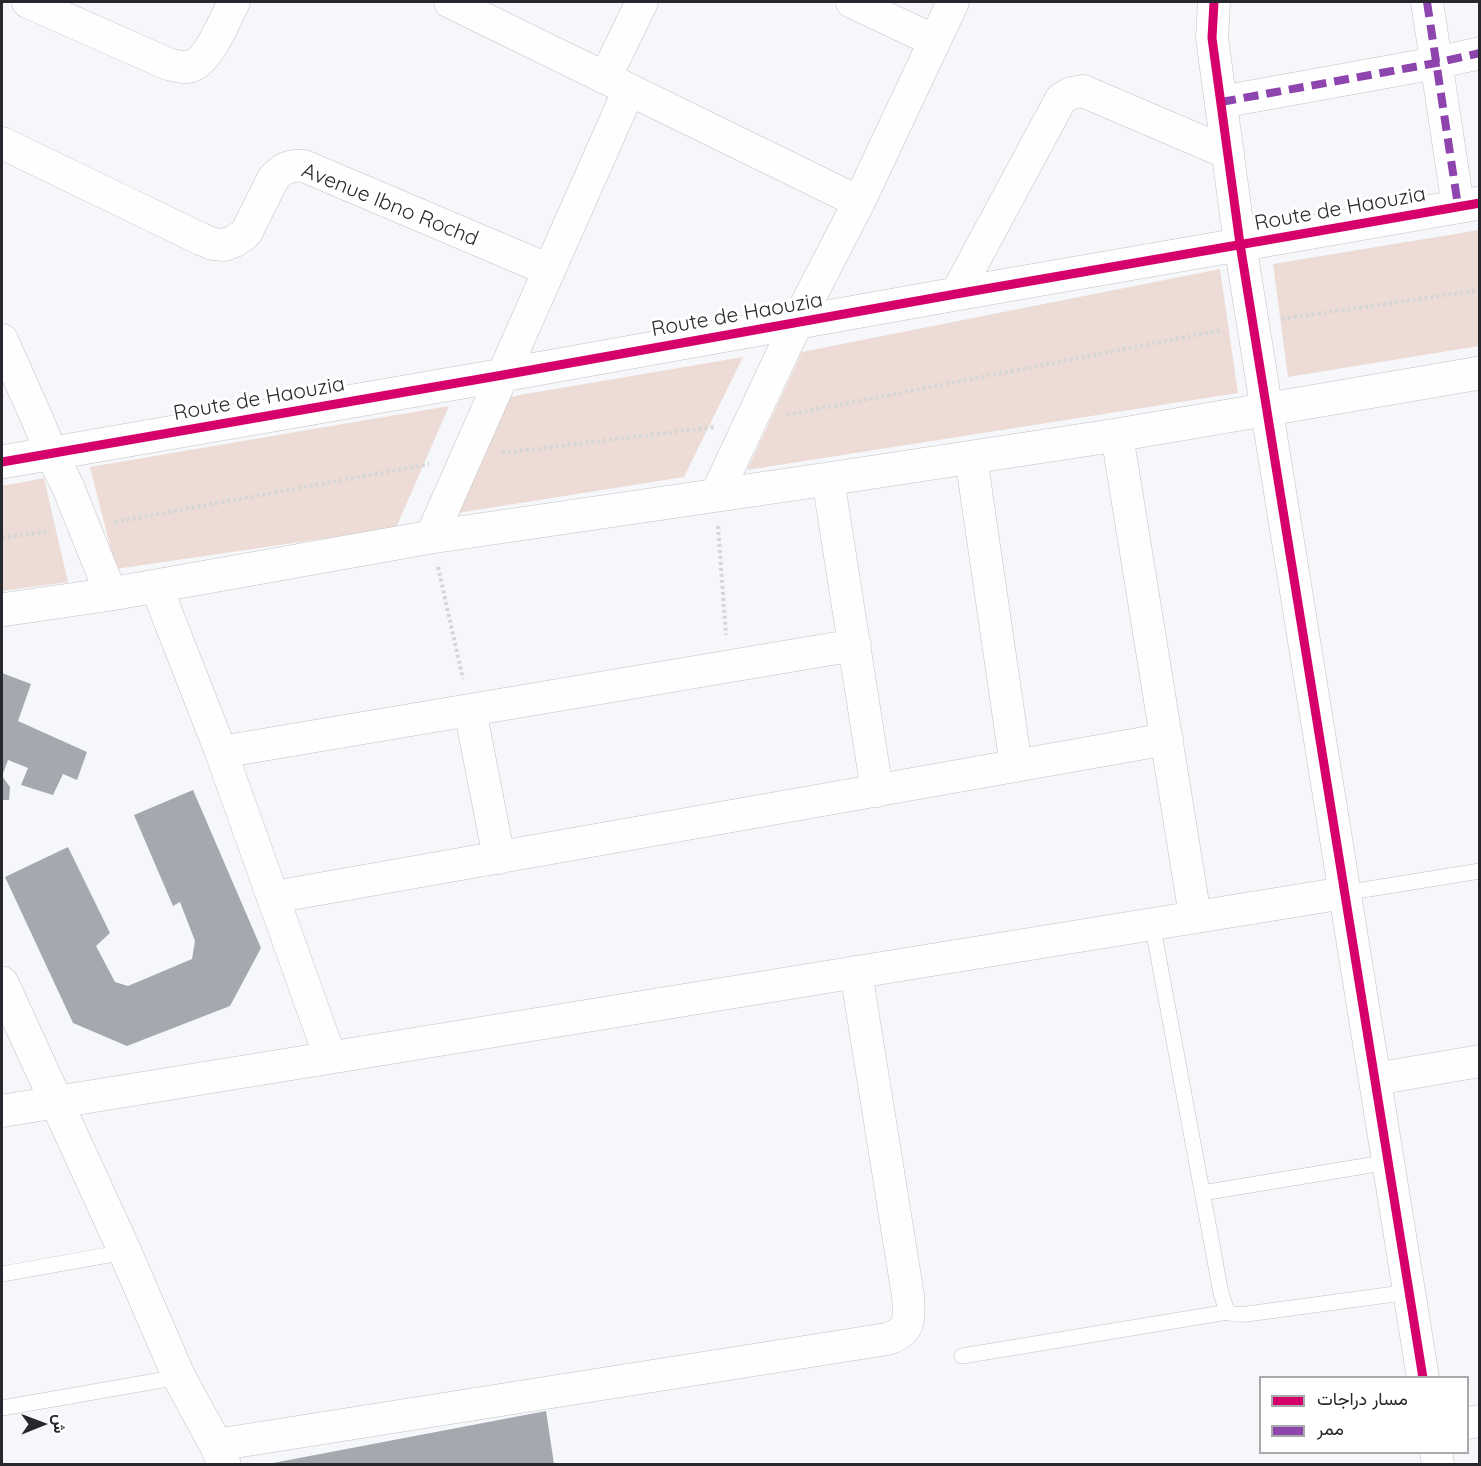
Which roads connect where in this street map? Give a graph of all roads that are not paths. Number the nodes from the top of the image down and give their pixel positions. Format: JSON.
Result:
{"nodes":[{"id":1,"x":28,"y":2,"type":"edge"},
{"id":2,"x":234,"y":2,"type":"edge"},
{"id":3,"x":450,"y":2,"type":"edge"},
{"id":4,"x":642,"y":2,"type":"edge"},
{"id":5,"x":852,"y":2,"type":"edge"},
{"id":6,"x":953,"y":2,"type":"edge"},
{"id":7,"x":1214,"y":2,"type":"edge"},
{"id":8,"x":1427,"y":2,"type":"edge"},
{"id":9,"x":935,"y":41,"type":"junction"},
{"id":10,"x":1479,"y":53,"type":"edge"},
{"id":11,"x":1436,"y":63,"type":"junction"},
{"id":12,"x":617,"y":84,"type":"junction"},
{"id":13,"x":1221,"y":102,"type":"junction"},
{"id":14,"x":2,"y":143,"type":"edge"},
{"id":15,"x":1228,"y":153,"type":"junction"},
{"id":16,"x":859,"y":202,"type":"junction"},
{"id":17,"x":1469,"y":205,"type":"edge"},
{"id":18,"x":1240,"y":244,"type":"junction"},
{"id":19,"x":549,"y":270,"type":"junction"},
{"id":20,"x":956,"y":294,"type":"junction"},
{"id":21,"x":797,"y":322,"type":"junction"},
{"id":22,"x":2,"y":340,"type":"edge"},
{"id":23,"x":1479,"y":373,"type":"edge"},
{"id":24,"x":503,"y":375,"type":"junction"},
{"id":25,"x":1267,"y":410,"type":"junction"},
{"id":26,"x":1117,"y":435,"type":"junction"},
{"id":27,"x":51,"y":453,"type":"junction"},
{"id":28,"x":971,"y":457,"type":"junction"},
{"id":29,"x":2,"y":462,"type":"edge"},
{"id":30,"x":828,"y":479,"type":"junction"},
{"id":31,"x":716,"y":495,"type":"junction"},
{"id":32,"x":431,"y":537,"type":"junction"},
{"id":33,"x":156,"y":586,"type":"junction"},
{"id":34,"x":111,"y":594,"type":"junction"},
{"id":35,"x":2,"y":610,"type":"edge"},
{"id":36,"x":855,"y":645,"type":"junction"},
{"id":37,"x":470,"y":710,"type":"junction"},
{"id":38,"x":1167,"y":739,"type":"junction"},
{"id":39,"x":221,"y":752,"type":"junction"},
{"id":40,"x":1016,"y":766,"type":"junction"},
{"id":41,"x":877,"y":790,"type":"junction"},
{"id":42,"x":498,"y":858,"type":"junction"},
{"id":43,"x":1479,"y":870,"type":"edge"},
{"id":44,"x":1344,"y":893,"type":"junction"},
{"id":45,"x":274,"y":897,"type":"junction"},
{"id":46,"x":1195,"y":916,"type":"junction"},
{"id":47,"x":1152,"y":923,"type":"junction"},
{"id":48,"x":856,"y":972,"type":"junction"},
{"id":49,"x":2,"y":983,"type":"edge"},
{"id":50,"x":330,"y":1057,"type":"junction"},
{"id":51,"x":1479,"y":1061,"type":"edge"},
{"id":52,"x":1375,"y":1079,"type":"junction"},
{"id":53,"x":57,"y":1102,"type":"junction"},
{"id":54,"x":2,"y":1111,"type":"edge"},
{"id":55,"x":1389,"y":1162,"type":"junction"},
{"id":56,"x":1202,"y":1193,"type":"junction"},
{"id":57,"x":125,"y":1252,"type":"junction"},
{"id":58,"x":2,"y":1274,"type":"edge"},
{"id":59,"x":1410,"y":1292,"type":"junction"},
{"id":60,"x":1228,"y":1312,"type":"junction"},
{"id":61,"x":962,"y":1356,"type":"dead end"},
{"id":62,"x":1424,"y":1376,"type":"edge"},
{"id":63,"x":179,"y":1377,"type":"junction"},
{"id":64,"x":2,"y":1408,"type":"edge"},
{"id":65,"x":220,"y":1455,"type":"edge"}],
"edges":[{"from":1,"to":2,"type":"street"},
{"from":3,"to":12,"type":"street"},
{"from":4,"to":12,"type":"street"},
{"from":5,"to":9,"type":"street"},
{"from":6,"to":9,"type":"street"},
{"from":7,"to":13,"type":"street"},
{"from":8,"to":11,"type":"street"},
{"from":9,"to":16,"type":"street"},
{"from":10,"to":11,"type":"street"},
{"from":11,"to":13,"type":"street"},
{"from":11,"to":17,"type":"street"},
{"from":12,"to":16,"type":"street"},
{"from":12,"to":19,"type":"street"},
{"from":13,"to":15,"type":"street"},
{"from":14,"to":19,"type":"street","name":"Avenue Ibno Rochd"},
{"from":15,"to":18,"type":"street"},
{"from":15,"to":20,"type":"street"},
{"from":16,"to":21,"type":"street"},
{"from":17,"to":18,"type":"street","name":"Route de Haouzia"},
{"from":18,"to":20,"type":"street","name":"Route de Haouzia"},
{"from":18,"to":25,"type":"street"},
{"from":19,"to":24,"type":"street"},
{"from":20,"to":21,"type":"street","name":"Route de Haouzia"},
{"from":21,"to":24,"type":"street","name":"Route de Haouzia"},
{"from":21,"to":31,"type":"street"},
{"from":22,"to":27,"type":"street"},
{"from":23,"to":25,"type":"street"},
{"from":24,"to":27,"type":"street","name":"Route de Haouzia"},
{"from":24,"to":32,"type":"street"},
{"from":25,"to":26,"type":"street"},
{"from":25,"to":44,"type":"street"},
{"from":26,"to":28,"type":"street"},
{"from":26,"to":38,"type":"street"},
{"from":27,"to":29,"type":"street","name":"Route de Haouzia"},
{"from":27,"to":34,"type":"street"},
{"from":28,"to":30,"type":"street"},
{"from":28,"to":40,"type":"street"},
{"from":30,"to":31,"type":"street"},
{"from":30,"to":36,"type":"street"},
{"from":31,"to":32,"type":"street"},
{"from":32,"to":33,"type":"street"},
{"from":33,"to":34,"type":"street"},
{"from":33,"to":39,"type":"street"},
{"from":34,"to":35,"type":"street"},
{"from":36,"to":37,"type":"street"},
{"from":36,"to":41,"type":"street"},
{"from":37,"to":39,"type":"street"},
{"from":37,"to":42,"type":"street"},
{"from":38,"to":40,"type":"street"},
{"from":38,"to":46,"type":"street"},
{"from":39,"to":45,"type":"street"},
{"from":40,"to":41,"type":"street"},
{"from":41,"to":42,"type":"street"},
{"from":42,"to":45,"type":"street"},
{"from":43,"to":44,"type":"lane"},
{"from":44,"to":46,"type":"street"},
{"from":44,"to":52,"type":"street"},
{"from":45,"to":50,"type":"street"},
{"from":46,"to":47,"type":"street"},
{"from":47,"to":48,"type":"street"},
{"from":47,"to":56,"type":"lane"},
{"from":48,"to":50,"type":"street"},
{"from":48,"to":65,"type":"street"},
{"from":49,"to":53,"type":"street"},
{"from":50,"to":53,"type":"street"},
{"from":51,"to":52,"type":"street"},
{"from":52,"to":55,"type":"street"},
{"from":53,"to":54,"type":"street"},
{"from":53,"to":57,"type":"street"},
{"from":55,"to":56,"type":"lane"},
{"from":55,"to":59,"type":"street"},
{"from":56,"to":60,"type":"lane"},
{"from":57,"to":58,"type":"lane"},
{"from":57,"to":63,"type":"street"},
{"from":59,"to":60,"type":"lane"},
{"from":59,"to":62,"type":"street"},
{"from":60,"to":61,"type":"lane"},
{"from":63,"to":64,"type":"lane"},
{"from":63,"to":65,"type":"street"}]}
